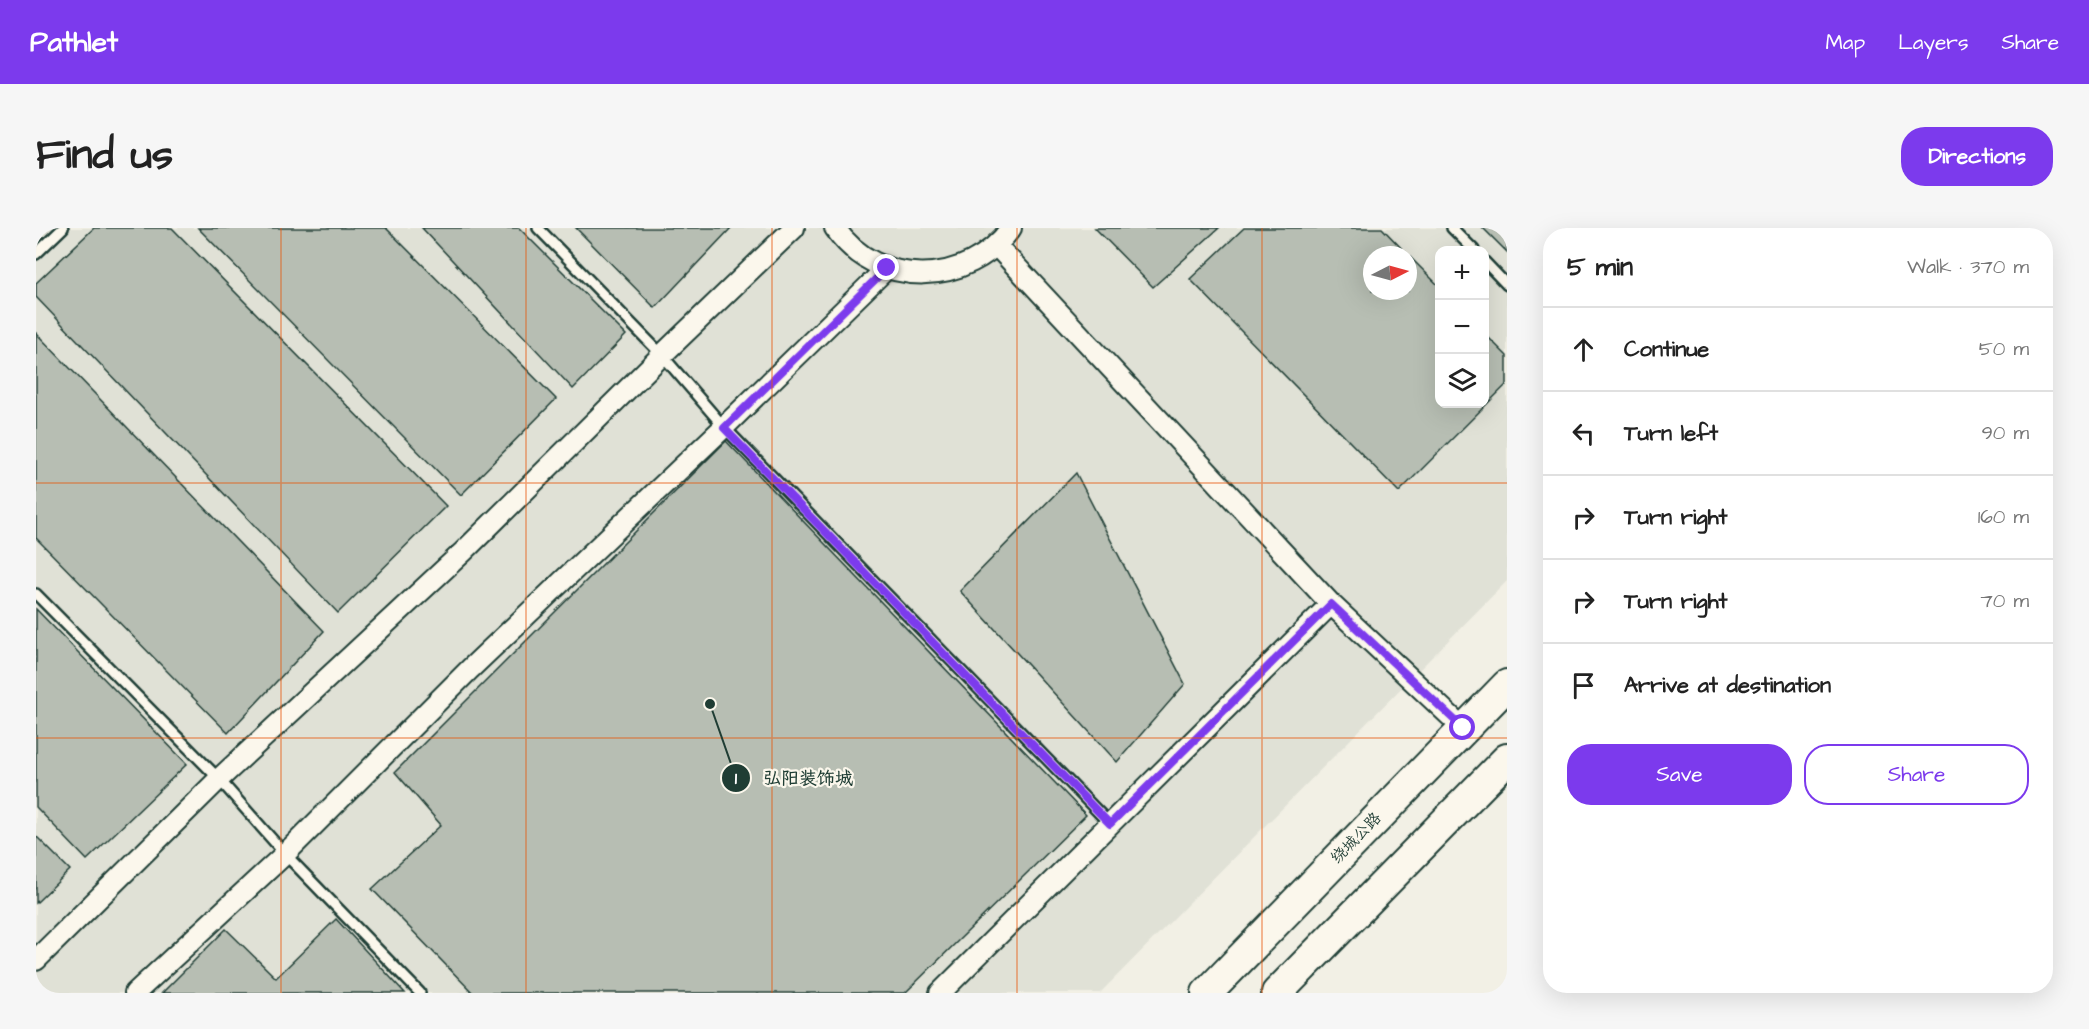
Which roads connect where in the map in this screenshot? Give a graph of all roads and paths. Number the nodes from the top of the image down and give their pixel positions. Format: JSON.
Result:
{"nodes":[{"id":1,"x":63,"y":228,"type":"edge"},
{"id":2,"x":538,"y":228,"type":"edge"},
{"id":3,"x":794,"y":228,"type":"edge"},
{"id":4,"x":835,"y":228,"type":"edge"},
{"id":5,"x":1011,"y":228,"type":"edge"},
{"id":6,"x":1452,"y":228,"type":"edge"},
{"id":7,"x":996,"y":245,"type":"junction"},
{"id":8,"x":1470,"y":246,"type":"edge"},
{"id":9,"x":36,"y":254,"type":"edge"},
{"id":10,"x":1489,"y":265,"type":"edge"},
{"id":11,"x":887,"y":268,"type":"junction"},
{"id":12,"x":1507,"y":285,"type":"edge"},
{"id":13,"x":662,"y":355,"type":"junction"},
{"id":14,"x":724,"y":428,"type":"junction"},
{"id":15,"x":36,"y":594,"type":"edge"},
{"id":16,"x":1331,"y":604,"type":"junction"},
{"id":17,"x":1507,"y":685,"type":"edge"},
{"id":18,"x":1463,"y":728,"type":"junction"},
{"id":19,"x":1507,"y":759,"type":"edge"},
{"id":20,"x":219,"y":779,"type":"junction"},
{"id":21,"x":1110,"y":824,"type":"junction"},
{"id":22,"x":285,"y":854,"type":"junction"},
{"id":23,"x":36,"y":960,"type":"edge"},
{"id":24,"x":135,"y":993,"type":"edge"},
{"id":25,"x":420,"y":993,"type":"edge"},
{"id":26,"x":940,"y":993,"type":"edge"},
{"id":27,"x":1207,"y":993,"type":"edge"},
{"id":28,"x":1277,"y":993,"type":"edge"}],
"edges":[{"from":1,"to":9,"type":"lane"},
{"from":2,"to":13,"type":"lane"},
{"from":3,"to":13,"type":"street"},
{"from":4,"to":11,"type":"street"},
{"from":5,"to":7,"type":"street"},
{"from":6,"to":8,"type":"lane"},
{"from":7,"to":11,"type":"street"},
{"from":7,"to":16,"type":"street"},
{"from":10,"to":12,"type":"lane"},
{"from":11,"to":14,"type":"street"},
{"from":13,"to":14,"type":"lane"},
{"from":13,"to":20,"type":"street"},
{"from":14,"to":21,"type":"lane"},
{"from":14,"to":22,"type":"street"},
{"from":15,"to":20,"type":"lane"},
{"from":16,"to":18,"type":"street"},
{"from":16,"to":21,"type":"street"},
{"from":17,"to":18,"type":"main road","name":"绕城公路"},
{"from":18,"to":27,"type":"main road","name":"绕城公路"},
{"from":19,"to":28,"type":"main road"},
{"from":20,"to":22,"type":"lane"},
{"from":20,"to":23,"type":"street"},
{"from":21,"to":26,"type":"street"},
{"from":22,"to":24,"type":"street"},
{"from":22,"to":25,"type":"lane"}]}
